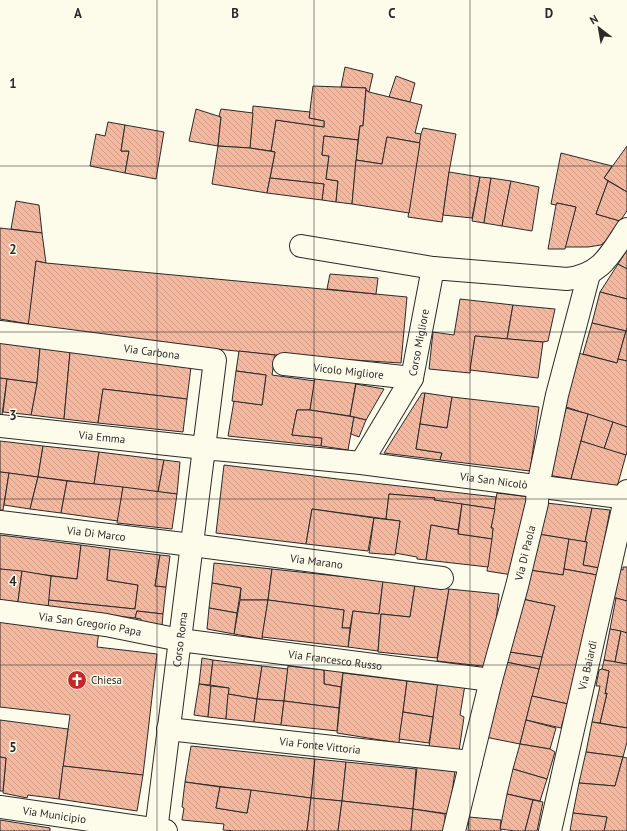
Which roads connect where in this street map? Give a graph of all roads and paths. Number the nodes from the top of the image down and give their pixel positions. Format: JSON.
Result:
{"nodes":[{"id":1,"x":627,"y":229,"type":"edge"},
{"id":2,"x":301,"y":246,"type":"dead end"},
{"id":3,"x":433,"y":268,"type":"junction"},
{"id":4,"x":589,"y":274,"type":"junction"},
{"id":5,"x":0,"y":332,"type":"edge"},
{"id":6,"x":284,"y":364,"type":"dead end"},
{"id":7,"x":412,"y":378,"type":"junction"},
{"id":8,"x":0,"y":426,"type":"edge"},
{"id":9,"x":204,"y":448,"type":"junction"},
{"id":10,"x":361,"y":463,"type":"junction"},
{"id":11,"x":538,"y":486,"type":"junction"},
{"id":12,"x":626,"y":496,"type":"edge"},
{"id":13,"x":0,"y":522,"type":"edge"},
{"id":14,"x":192,"y":545,"type":"junction"},
{"id":15,"x":442,"y":578,"type":"dead end"},
{"id":16,"x":0,"y":611,"type":"edge"},
{"id":17,"x":180,"y":640,"type":"junction"},
{"id":18,"x":491,"y":680,"type":"junction"},
{"id":19,"x":168,"y":729,"type":"junction"},
{"id":20,"x":471,"y":762,"type":"junction"},
{"id":21,"x":0,"y":807,"type":"edge"},
{"id":22,"x":159,"y":830,"type":"edge"},
{"id":23,"x":454,"y":831,"type":"edge"},
{"id":24,"x":550,"y":831,"type":"edge"}],
"edges":[{"from":1,"to":4,"type":"street"},
{"from":2,"to":3,"type":"street"},
{"from":3,"to":4,"type":"street"},
{"from":3,"to":7,"type":"street","name":"Corso Migliore"},
{"from":4,"to":11,"type":"street","name":"Via Di Paola"},
{"from":5,"to":9,"type":"street","name":"Via Carbona"},
{"from":6,"to":7,"type":"street","name":"Vicolo Migliore"},
{"from":7,"to":10,"type":"street","name":"Corso Migliore"},
{"from":8,"to":9,"type":"street","name":"Via Emma"},
{"from":9,"to":10,"type":"street"},
{"from":9,"to":14,"type":"street","name":"Corso Roma"},
{"from":10,"to":11,"type":"street","name":"Via San Nicolò"},
{"from":11,"to":12,"type":"street","name":"Via San Nicolò"},
{"from":11,"to":18,"type":"street","name":"Via Di Paola"},
{"from":12,"to":24,"type":"street","name":"Via Baiardi"},
{"from":13,"to":14,"type":"street","name":"Via Di Marco"},
{"from":14,"to":15,"type":"street","name":"Via Marano"},
{"from":14,"to":17,"type":"street","name":"Corso Roma"},
{"from":16,"to":17,"type":"street","name":"Via San Gregorio Papa"},
{"from":17,"to":18,"type":"street","name":"Via Francesco Russo"},
{"from":17,"to":19,"type":"street","name":"Corso Roma"},
{"from":18,"to":20,"type":"street","name":"Via Di Paola"},
{"from":19,"to":20,"type":"street","name":"Via Fonte Vittoria"},
{"from":19,"to":22,"type":"street","name":"Corso Roma"},
{"from":20,"to":23,"type":"street","name":"Via Di Paola"},
{"from":21,"to":22,"type":"street","name":"Via Municipio"}]}
